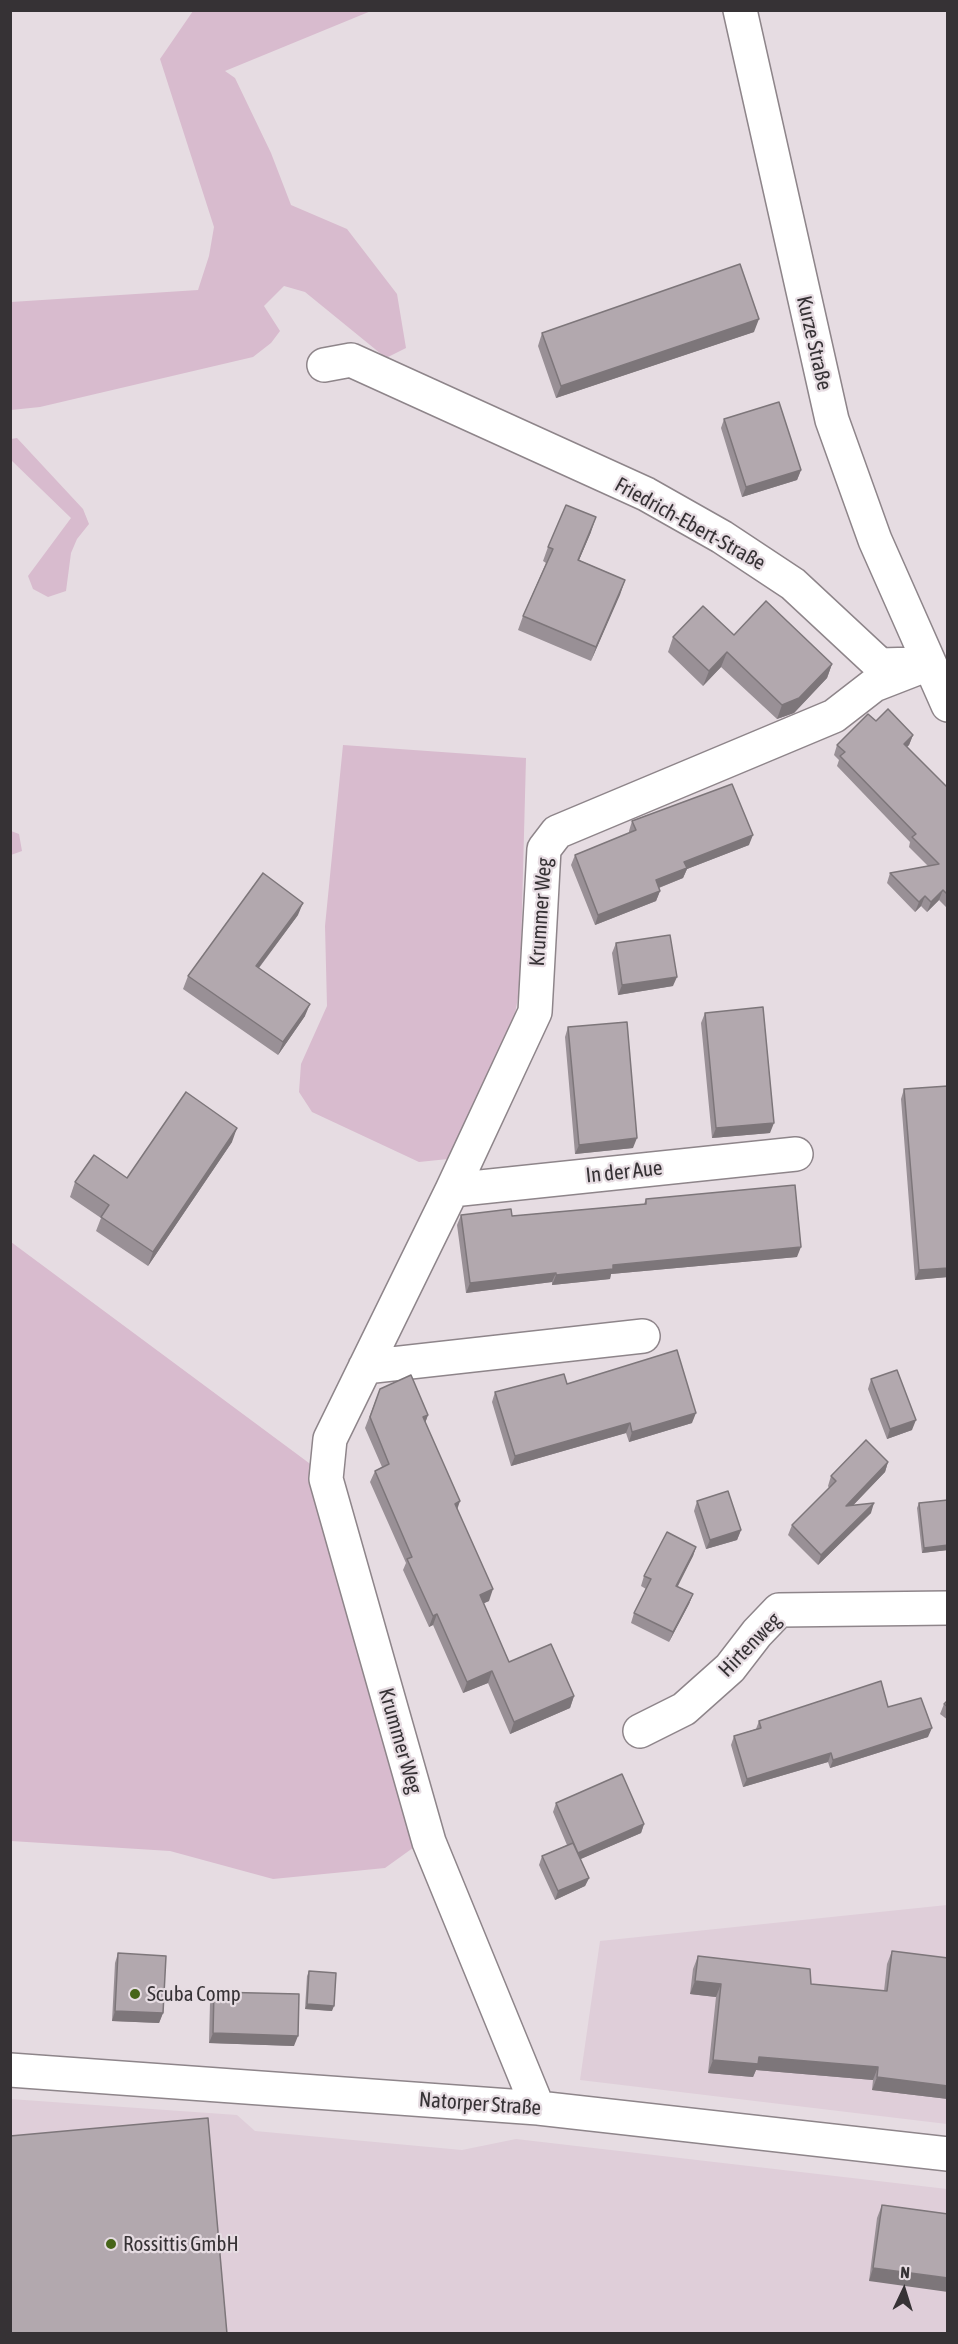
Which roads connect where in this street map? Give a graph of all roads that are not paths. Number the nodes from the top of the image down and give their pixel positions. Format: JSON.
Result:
{"nodes":[{"id":1,"x":740,"y":10,"type":"edge"},
{"id":2,"x":324,"y":365,"type":"dead end"},
{"id":3,"x":928,"y":664,"type":"junction"},
{"id":4,"x":948,"y":705,"type":"edge"},
{"id":5,"x":796,"y":1154,"type":"dead end"},
{"id":6,"x":452,"y":1190,"type":"junction"},
{"id":7,"x":643,"y":1336,"type":"dead end"},
{"id":8,"x":365,"y":1366,"type":"junction"},
{"id":9,"x":948,"y":1608,"type":"edge"},
{"id":10,"x":640,"y":1731,"type":"dead end"},
{"id":11,"x":10,"y":2070,"type":"edge"},
{"id":12,"x":538,"y":2108,"type":"junction"},
{"id":13,"x":948,"y":2154,"type":"edge"}],
"edges":[{"from":1,"to":3,"type":"street","name":"Kurze Straße"},
{"from":2,"to":3,"type":"street","name":"Friedrich-Ebert-Straße"},
{"from":3,"to":4,"type":"street"},
{"from":3,"to":6,"type":"street","name":"Krummer Weg"},
{"from":5,"to":6,"type":"street","name":"In der Aue"},
{"from":6,"to":8,"type":"street","name":"Krummer Weg"},
{"from":7,"to":8,"type":"street"},
{"from":8,"to":12,"type":"street","name":"Krummer Weg"},
{"from":9,"to":10,"type":"street","name":"Hirtenweg"},
{"from":11,"to":12,"type":"street","name":"Natorper Straße"},
{"from":12,"to":13,"type":"street","name":"Natorper Straße"}]}
